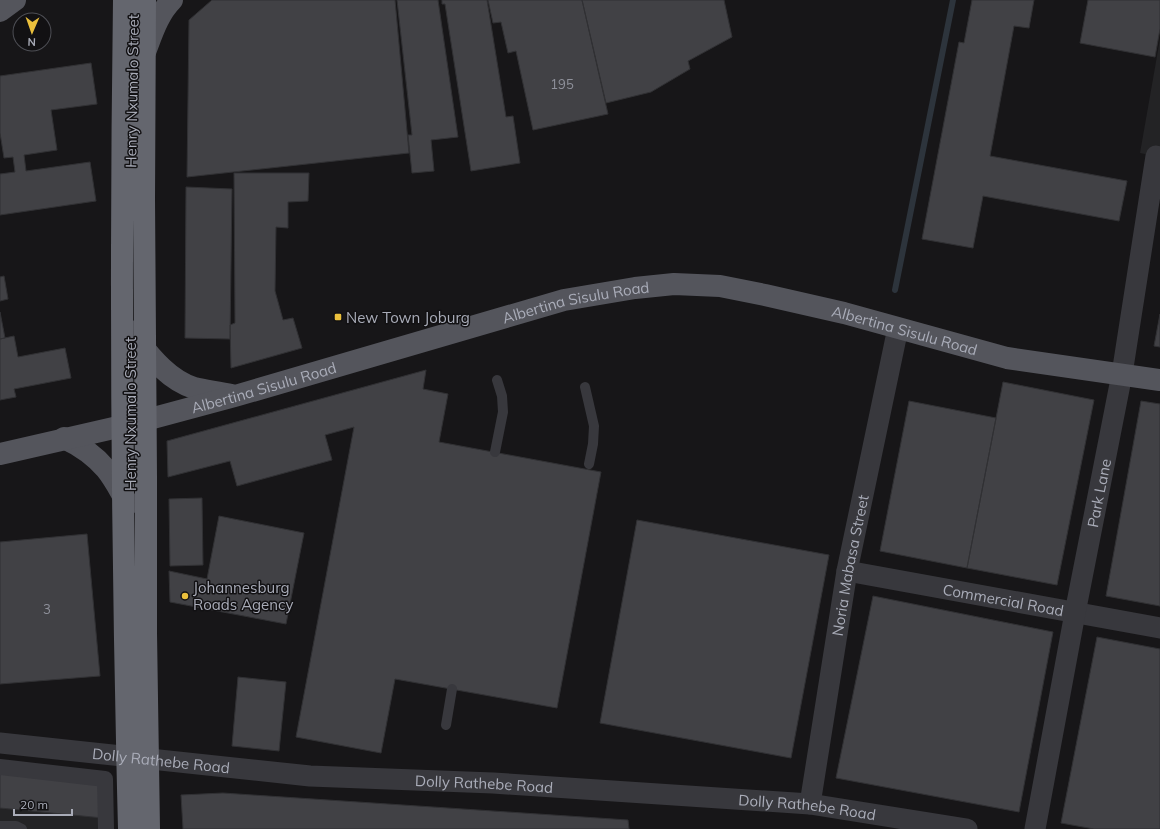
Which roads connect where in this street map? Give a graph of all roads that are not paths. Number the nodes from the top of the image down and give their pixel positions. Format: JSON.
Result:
{"nodes":[{"id":1,"x":15,"y":0,"type":"edge"},
{"id":2,"x":124,"y":0,"type":"edge"},
{"id":3,"x":134,"y":0,"type":"edge"},
{"id":4,"x":145,"y":0,"type":"edge"},
{"id":5,"x":172,"y":0,"type":"edge"},
{"id":6,"x":0,"y":11,"type":"edge"},
{"id":7,"x":130,"y":89,"type":"junction"},
{"id":8,"x":1156,"y":156,"type":"dead end"},
{"id":9,"x":898,"y":328,"type":"junction"},
{"id":10,"x":130,"y":331,"type":"junction"},
{"id":11,"x":1122,"y":374,"type":"junction"},
{"id":12,"x":497,"y":380,"type":"dead end"},
{"id":13,"x":1160,"y":380,"type":"edge"},
{"id":14,"x":585,"y":386,"type":"dead end"},
{"id":15,"x":235,"y":396,"type":"junction"},
{"id":16,"x":130,"y":424,"type":"junction"},
{"id":17,"x":64,"y":438,"type":"junction"},
{"id":18,"x":495,"y":452,"type":"dead end"},
{"id":19,"x":0,"y":454,"type":"edge"},
{"id":20,"x":589,"y":464,"type":"dead end"},
{"id":21,"x":130,"y":508,"type":"junction"},
{"id":22,"x":847,"y":570,"type":"junction"},
{"id":23,"x":1074,"y":613,"type":"junction"},
{"id":24,"x":1160,"y":628,"type":"edge"},
{"id":25,"x":452,"y":689,"type":"dead end"},
{"id":26,"x":446,"y":725,"type":"dead end"},
{"id":27,"x":0,"y":743,"type":"edge"},
{"id":28,"x":130,"y":757,"type":"junction"},
{"id":29,"x":0,"y":768,"type":"edge"},
{"id":30,"x":810,"y":804,"type":"junction"},
{"id":31,"x":0,"y":826,"type":"edge"},
{"id":32,"x":22,"y":829,"type":"edge"},
{"id":33,"x":106,"y":829,"type":"edge"},
{"id":34,"x":130,"y":829,"type":"edge"},
{"id":35,"x":149,"y":829,"type":"edge"},
{"id":36,"x":968,"y":829,"type":"edge"},
{"id":37,"x":1035,"y":829,"type":"edge"}],
"edges":[{"from":1,"to":6,"type":"main road"},
{"from":2,"to":34,"type":"highway","bridge":true},
{"from":3,"to":7,"type":"street","name":"Henry Nxumalo Street"},
{"from":4,"to":35,"type":"highway","bridge":true},
{"from":5,"to":7,"type":"main road"},
{"from":7,"to":10,"type":"street","name":"Henry Nxumalo Street"},
{"from":8,"to":11,"type":"street","name":"Park Lane"},
{"from":9,"to":11,"type":"main road","name":"Albertina Sisulu Road"},
{"from":9,"to":15,"type":"main road","name":"Albertina Sisulu Road"},
{"from":9,"to":22,"type":"street","name":"Noria Mabasa Street"},
{"from":10,"to":15,"type":"main road"},
{"from":10,"to":16,"type":"street","name":"Henry Nxumalo Street"},
{"from":11,"to":13,"type":"main road","name":"Albertina Sisulu Road"},
{"from":11,"to":23,"type":"street","name":"Park Lane"},
{"from":12,"to":18,"type":"lane"},
{"from":14,"to":20,"type":"lane"},
{"from":15,"to":16,"type":"main road","name":"Albertina Sisulu Road"},
{"from":16,"to":17,"type":"main road","name":"Albertina Sisulu Road"},
{"from":16,"to":21,"type":"street","name":"Henry Nxumalo Street"},
{"from":17,"to":19,"type":"main road","name":"Albertina Sisulu Road"},
{"from":17,"to":21,"type":"main road"},
{"from":21,"to":28,"type":"street","name":"Henry Nxumalo Street"},
{"from":22,"to":23,"type":"street","name":"Commercial Road"},
{"from":22,"to":30,"type":"street","name":"Noria Mabasa Street"},
{"from":23,"to":24,"type":"street","name":"Commercial Road"},
{"from":23,"to":37,"type":"street","name":"Park Lane"},
{"from":25,"to":26,"type":"lane"},
{"from":27,"to":28,"type":"street","name":"Dolly Rathebe Road"},
{"from":28,"to":30,"type":"street","name":"Dolly Rathebe Road"},
{"from":28,"to":34,"type":"street","name":"Henry Nxumalo Street"},
{"from":29,"to":33,"type":"street"},
{"from":30,"to":36,"type":"street","name":"Dolly Rathebe Road"},
{"from":31,"to":32,"type":"lane"}]}
